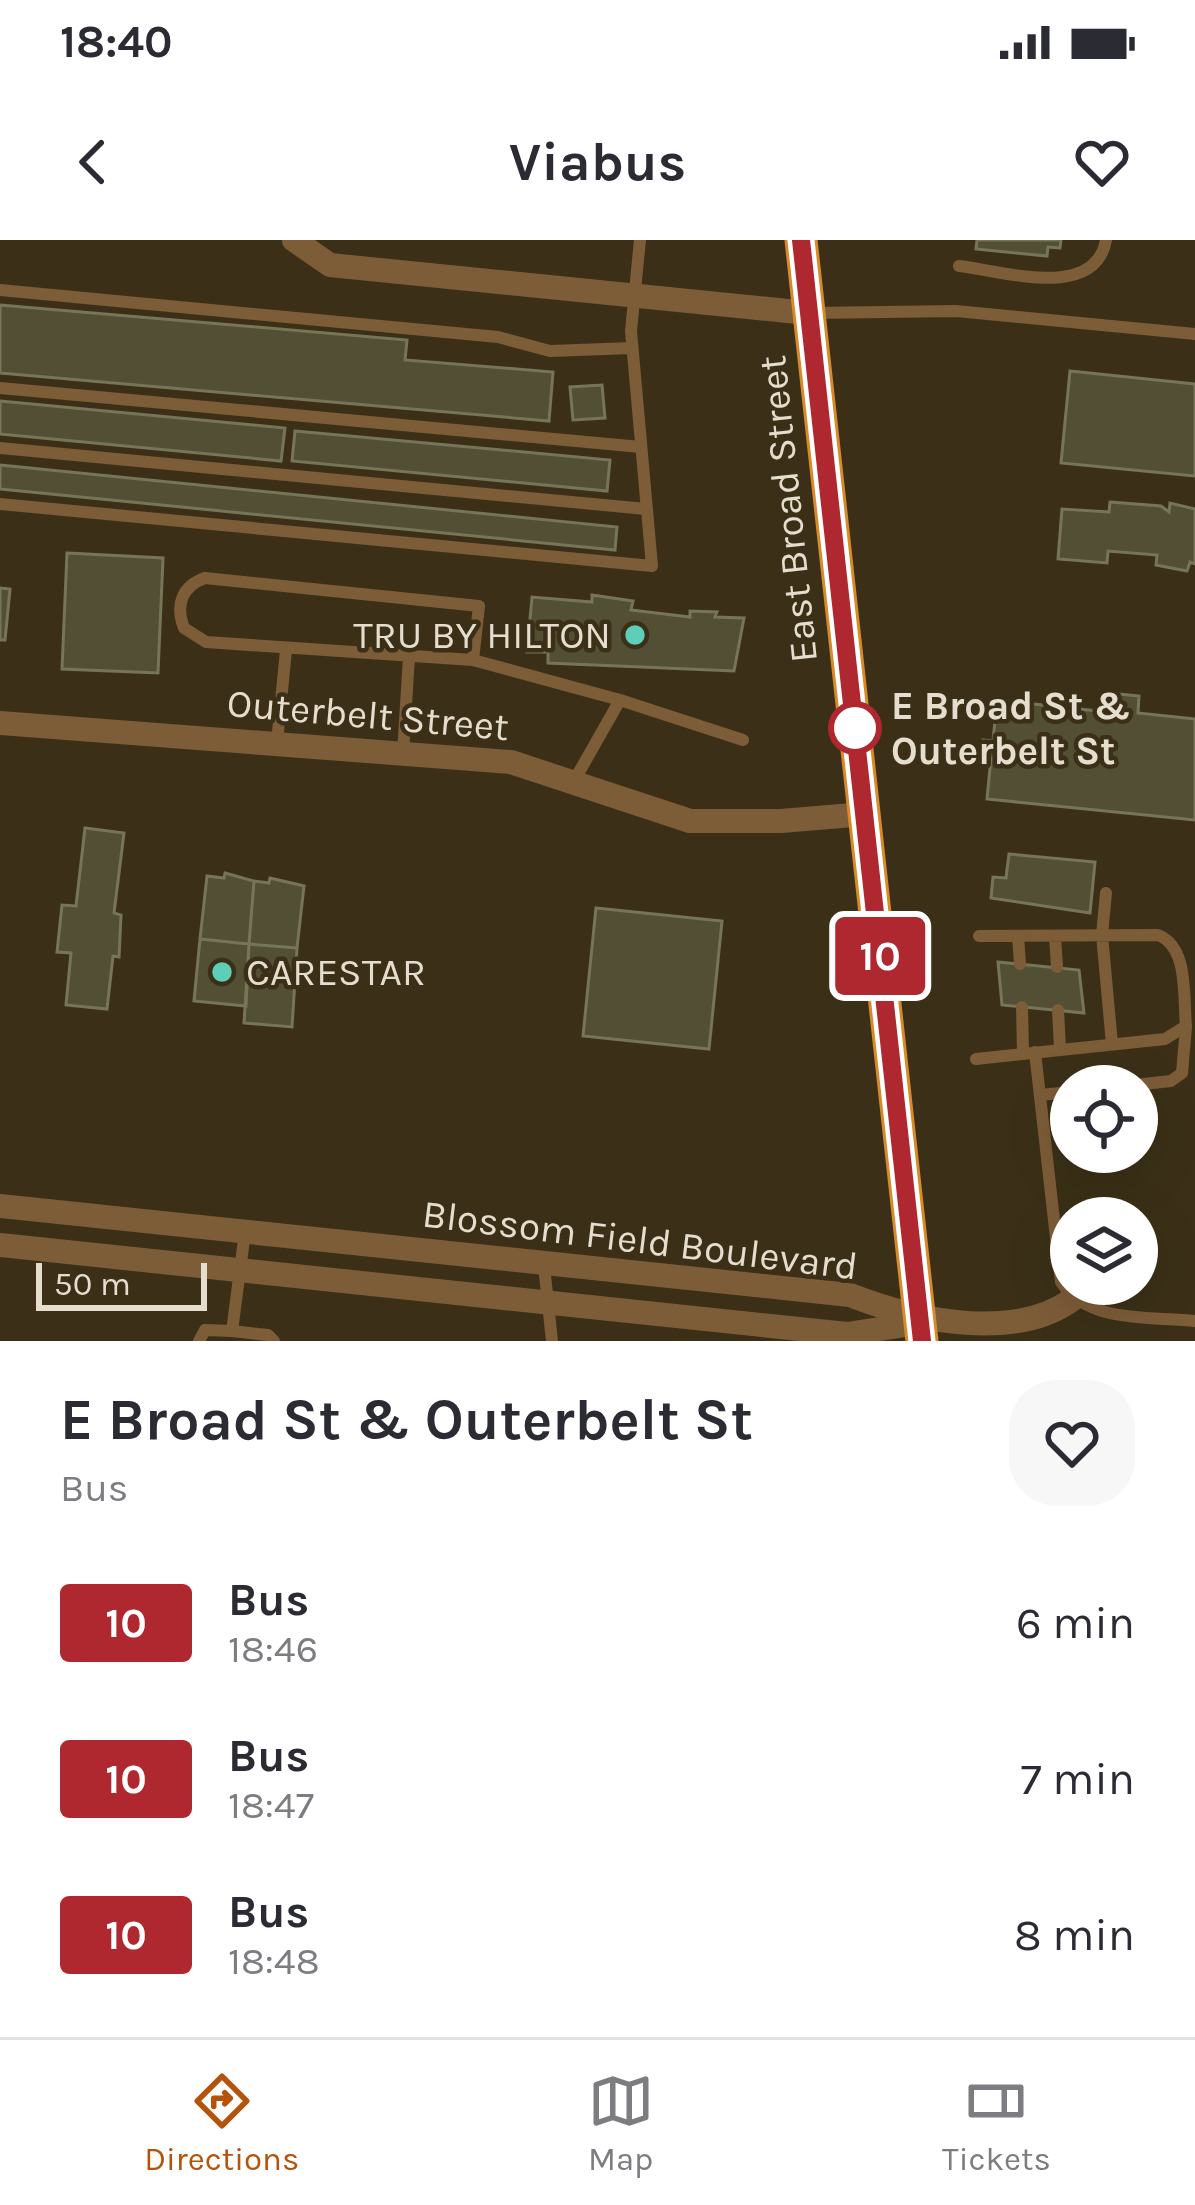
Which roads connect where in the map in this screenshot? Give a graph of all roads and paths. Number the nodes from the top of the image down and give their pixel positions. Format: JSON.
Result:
{"nodes":[{"id":1,"x":294,"y":240,"type":"edge"},
{"id":2,"x":640,"y":240,"type":"edge"},
{"id":3,"x":801,"y":240,"type":"edge"},
{"id":4,"x":1106,"y":240,"type":"edge"},
{"id":5,"x":959,"y":266,"type":"dead end"},
{"id":6,"x":0,"y":290,"type":"edge"},
{"id":7,"x":633,"y":296,"type":"junction"},
{"id":8,"x":808,"y":313,"type":"junction"},
{"id":9,"x":1195,"y":334,"type":"edge"},
{"id":10,"x":632,"y":348,"type":"junction"},
{"id":11,"x":0,"y":388,"type":"edge"},
{"id":12,"x":641,"y":447,"type":"junction"},
{"id":13,"x":0,"y":448,"type":"edge"},
{"id":14,"x":0,"y":504,"type":"edge"},
{"id":15,"x":646,"y":509,"type":"junction"},
{"id":16,"x":286,"y":650,"type":"junction"},
{"id":17,"x":410,"y":657,"type":"junction"},
{"id":18,"x":473,"y":660,"type":"junction"},
{"id":19,"x":620,"y":700,"type":"junction"},
{"id":20,"x":0,"y":724,"type":"edge"},
{"id":21,"x":742,"y":740,"type":"dead end"},
{"id":22,"x":277,"y":742,"type":"junction"},
{"id":23,"x":403,"y":753,"type":"junction"},
{"id":24,"x":574,"y":782,"type":"junction"},
{"id":25,"x":865,"y":814,"type":"junction"},
{"id":26,"x":1106,"y":892,"type":"dead end"},
{"id":27,"x":1102,"y":935,"type":"junction"},
{"id":28,"x":979,"y":936,"type":"dead end"},
{"id":29,"x":1018,"y":936,"type":"junction"},
{"id":30,"x":1055,"y":936,"type":"junction"},
{"id":31,"x":1020,"y":964,"type":"dead end"},
{"id":32,"x":1057,"y":968,"type":"dead end"},
{"id":33,"x":1022,"y":1007,"type":"dead end"},
{"id":34,"x":1058,"y":1010,"type":"dead end"},
{"id":35,"x":1186,"y":1026,"type":"junction"},
{"id":36,"x":1112,"y":1044,"type":"junction"},
{"id":37,"x":1060,"y":1049,"type":"junction"},
{"id":38,"x":1029,"y":1052,"type":"junction"},
{"id":39,"x":976,"y":1059,"type":"dead end"},
{"id":40,"x":1158,"y":1083,"type":"edge"},
{"id":41,"x":1050,"y":1094,"type":"edge"},
{"id":42,"x":1040,"y":1095,"type":"junction"},
{"id":43,"x":1050,"y":1197,"type":"edge"},
{"id":44,"x":0,"y":1206,"type":"edge"},
{"id":45,"x":245,"y":1231,"type":"junction"},
{"id":46,"x":0,"y":1245,"type":"edge"},
{"id":47,"x":544,"y":1266,"type":"junction"},
{"id":48,"x":241,"y":1269,"type":"junction"},
{"id":49,"x":548,"y":1299,"type":"junction"},
{"id":50,"x":1066,"y":1305,"type":"edge"},
{"id":51,"x":1084,"y":1305,"type":"edge"},
{"id":52,"x":1195,"y":1321,"type":"edge"},
{"id":53,"x":232,"y":1331,"type":"junction"},
{"id":54,"x":921,"y":1332,"type":"edge"},
{"id":55,"x":200,"y":1341,"type":"edge"},
{"id":56,"x":274,"y":1341,"type":"edge"},
{"id":57,"x":552,"y":1341,"type":"edge"}],
"edges":[{"from":1,"to":7,"type":"street"},
{"from":2,"to":7,"type":"lane"},
{"from":3,"to":8,"type":"highway","name":"East Broad Street"},
{"from":4,"to":5,"type":"lane"},
{"from":6,"to":10,"type":"lane"},
{"from":7,"to":8,"type":"street"},
{"from":7,"to":10,"type":"lane"},
{"from":8,"to":9,"type":"lane"},
{"from":8,"to":25,"type":"highway","name":"East Broad Street"},
{"from":10,"to":12,"type":"lane"},
{"from":11,"to":12,"type":"lane"},
{"from":12,"to":15,"type":"lane"},
{"from":13,"to":15,"type":"lane"},
{"from":14,"to":15,"type":"lane"},
{"from":16,"to":17,"type":"lane"},
{"from":16,"to":18,"type":"lane"},
{"from":16,"to":22,"type":"lane"},
{"from":17,"to":18,"type":"lane"},
{"from":17,"to":23,"type":"lane"},
{"from":18,"to":19,"type":"lane"},
{"from":19,"to":21,"type":"lane"},
{"from":19,"to":24,"type":"lane"},
{"from":20,"to":22,"type":"street","name":"Outerbelt Street"},
{"from":22,"to":23,"type":"street","name":"Outerbelt Street"},
{"from":23,"to":24,"type":"street","name":"Outerbelt Street"},
{"from":24,"to":25,"type":"street","name":"Outerbelt Street"},
{"from":25,"to":54,"type":"highway","name":"East Broad Street"},
{"from":26,"to":27,"type":"lane"},
{"from":27,"to":30,"type":"lane"},
{"from":27,"to":35,"type":"lane"},
{"from":27,"to":36,"type":"lane"},
{"from":28,"to":29,"type":"lane"},
{"from":29,"to":30,"type":"lane"},
{"from":29,"to":31,"type":"lane"},
{"from":30,"to":32,"type":"lane"},
{"from":33,"to":38,"type":"lane"},
{"from":34,"to":37,"type":"lane"},
{"from":35,"to":36,"type":"lane"},
{"from":35,"to":40,"type":"lane"},
{"from":36,"to":37,"type":"lane"},
{"from":37,"to":38,"type":"lane"},
{"from":38,"to":39,"type":"lane"},
{"from":38,"to":42,"type":"lane"},
{"from":41,"to":42,"type":"lane"},
{"from":42,"to":43,"type":"lane"},
{"from":44,"to":45,"type":"street","name":"Blossom Field Boulevard"},
{"from":45,"to":47,"type":"street","name":"Blossom Field Boulevard"},
{"from":45,"to":48,"type":"lane"},
{"from":46,"to":48,"type":"street","name":"Blossom Field Boulevard"},
{"from":47,"to":49,"type":"lane"},
{"from":47,"to":54,"type":"street","name":"Blossom Field Boulevard"},
{"from":48,"to":49,"type":"street","name":"Blossom Field Boulevard"},
{"from":48,"to":53,"type":"lane"},
{"from":49,"to":54,"type":"street","name":"Blossom Field Boulevard"},
{"from":49,"to":57,"type":"lane"},
{"from":50,"to":54,"type":"street"},
{"from":51,"to":52,"type":"lane"},
{"from":53,"to":55,"type":"lane"},
{"from":53,"to":56,"type":"lane"}]}
